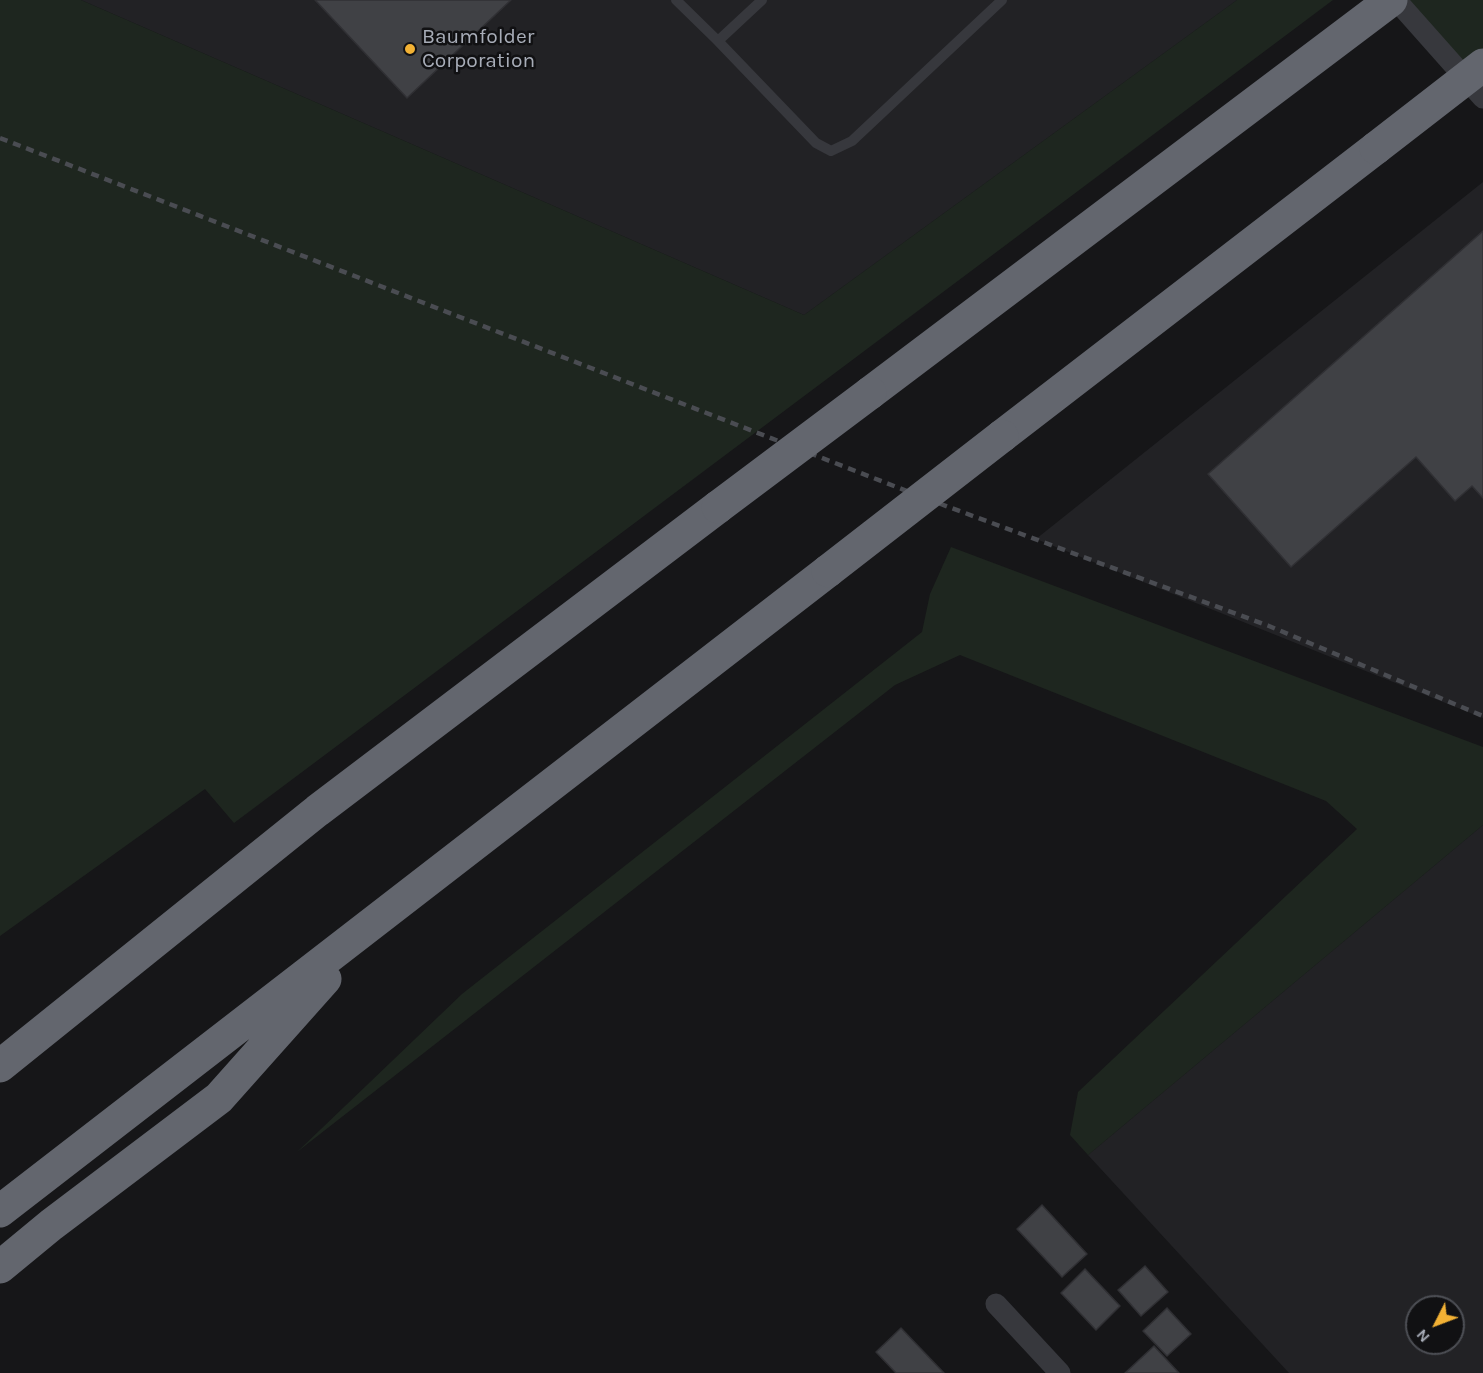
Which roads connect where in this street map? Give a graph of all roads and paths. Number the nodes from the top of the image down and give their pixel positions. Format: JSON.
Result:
{"nodes":[{"id":1,"x":676,"y":0,"type":"edge"},
{"id":2,"x":762,"y":0,"type":"edge"},
{"id":3,"x":1002,"y":0,"type":"edge"},
{"id":4,"x":1391,"y":0,"type":"edge"},
{"id":5,"x":1396,"y":0,"type":"edge"},
{"id":6,"x":718,"y":41,"type":"junction"},
{"id":7,"x":1483,"y":65,"type":"edge"},
{"id":8,"x":1483,"y":98,"type":"edge"},
{"id":9,"x":384,"y":915,"type":"junction"},
{"id":10,"x":4,"y":1062,"type":"edge"},
{"id":11,"x":0,"y":1211,"type":"edge"},
{"id":12,"x":0,"y":1267,"type":"edge"},
{"id":13,"x":996,"y":1304,"type":"dead end"},
{"id":14,"x":1060,"y":1373,"type":"edge"}],
"edges":[{"from":1,"to":6,"type":"lane"},
{"from":2,"to":6,"type":"lane"},
{"from":3,"to":6,"type":"lane"},
{"from":4,"to":10,"type":"highway","bridge":true},
{"from":5,"to":8,"type":"street"},
{"from":7,"to":9,"type":"highway","bridge":true},
{"from":9,"to":11,"type":"highway"},
{"from":9,"to":12,"type":"highway"},
{"from":13,"to":14,"type":"street"}]}
